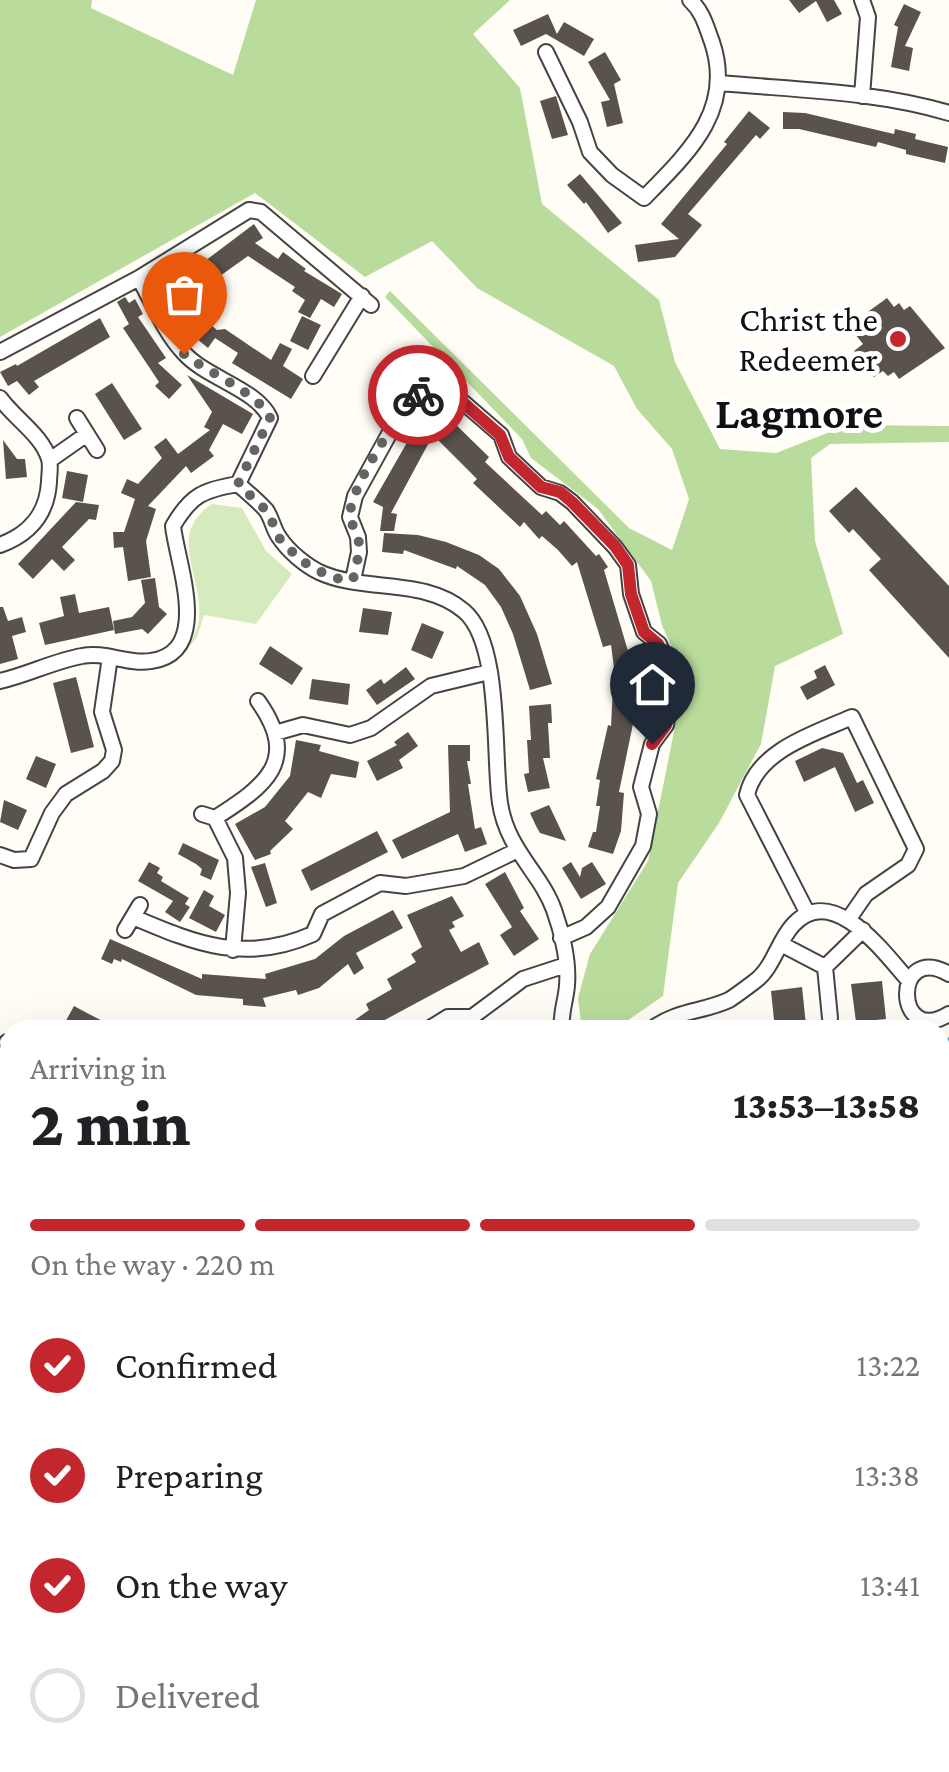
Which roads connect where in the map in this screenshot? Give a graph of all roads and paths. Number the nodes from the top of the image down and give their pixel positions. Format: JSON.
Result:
{"nodes":[{"id":1,"x":690,"y":0,"type":"edge"},
{"id":2,"x":862,"y":0,"type":"edge"},
{"id":3,"x":546,"y":52,"type":"dead end"},
{"id":4,"x":720,"y":83,"type":"junction"},
{"id":5,"x":862,"y":96,"type":"junction"},
{"id":6,"x":949,"y":113,"type":"edge"},
{"id":7,"x":140,"y":278,"type":"junction"},
{"id":8,"x":0,"y":352,"type":"edge"},
{"id":9,"x":313,"y":376,"type":"dead end"},
{"id":10,"x":0,"y":398,"type":"edge"},
{"id":11,"x":77,"y":418,"type":"dead end"},
{"id":12,"x":87,"y":434,"type":"junction"},
{"id":13,"x":97,"y":450,"type":"dead end"},
{"id":14,"x":50,"y":460,"type":"junction"},
{"id":15,"x":238,"y":484,"type":"junction"},
{"id":16,"x":0,"y":545,"type":"edge"},
{"id":17,"x":353,"y":580,"type":"junction"},
{"id":18,"x":110,"y":656,"type":"junction"},
{"id":19,"x":489,"y":672,"type":"junction"},
{"id":20,"x":0,"y":682,"type":"edge"},
{"id":21,"x":258,"y":700,"type":"dead end"},
{"id":22,"x":276,"y":733,"type":"junction"},
{"id":23,"x":516,"y":851,"type":"junction"},
{"id":24,"x":0,"y":855,"type":"edge"},
{"id":25,"x":808,"y":914,"type":"junction"},
{"id":26,"x":133,"y":917,"type":"dead end"},
{"id":27,"x":848,"y":920,"type":"junction"},
{"id":28,"x":863,"y":930,"type":"junction"},
{"id":29,"x":561,"y":938,"type":"junction"},
{"id":30,"x":780,"y":944,"type":"junction"},
{"id":31,"x":233,"y":950,"type":"junction"},
{"id":32,"x":566,"y":966,"type":"junction"},
{"id":33,"x":826,"y":967,"type":"junction"},
{"id":34,"x":949,"y":974,"type":"edge"},
{"id":35,"x":909,"y":981,"type":"junction"},
{"id":36,"x":911,"y":1011,"type":"junction"},
{"id":37,"x":830,"y":1018,"type":"dead end"},
{"id":38,"x":444,"y":1020,"type":"edge"},
{"id":39,"x":561,"y":1020,"type":"edge"},
{"id":40,"x":664,"y":1020,"type":"edge"},
{"id":41,"x":914,"y":1020,"type":"edge"},
{"id":42,"x":924,"y":1020,"type":"edge"}],
"edges":[{"from":1,"to":4,"type":"street"},
{"from":2,"to":5,"type":"street"},
{"from":3,"to":4,"type":"street"},
{"from":4,"to":5,"type":"street"},
{"from":5,"to":6,"type":"street"},
{"from":7,"to":8,"type":"street"},
{"from":7,"to":9,"type":"street"},
{"from":7,"to":15,"type":"street"},
{"from":10,"to":14,"type":"street"},
{"from":11,"to":12,"type":"street"},
{"from":12,"to":13,"type":"street"},
{"from":12,"to":14,"type":"street"},
{"from":14,"to":16,"type":"street"},
{"from":15,"to":17,"type":"street"},
{"from":15,"to":18,"type":"street"},
{"from":17,"to":19,"type":"street"},
{"from":17,"to":29,"type":"street"},
{"from":18,"to":20,"type":"street"},
{"from":18,"to":24,"type":"street"},
{"from":19,"to":22,"type":"street"},
{"from":19,"to":23,"type":"street"},
{"from":21,"to":22,"type":"street"},
{"from":22,"to":31,"type":"street"},
{"from":23,"to":29,"type":"street"},
{"from":23,"to":31,"type":"street"},
{"from":25,"to":27,"type":"street"},
{"from":25,"to":27,"type":"street"},
{"from":25,"to":30,"type":"street"},
{"from":26,"to":31,"type":"street"},
{"from":27,"to":28,"type":"street"},
{"from":28,"to":33,"type":"street"},
{"from":28,"to":35,"type":"street"},
{"from":29,"to":32,"type":"street"},
{"from":30,"to":33,"type":"street"},
{"from":30,"to":40,"type":"street"},
{"from":32,"to":38,"type":"street"},
{"from":32,"to":39,"type":"street"},
{"from":33,"to":37,"type":"street"},
{"from":34,"to":35,"type":"street"},
{"from":35,"to":36,"type":"street"},
{"from":36,"to":41,"type":"street"},
{"from":36,"to":42,"type":"street"}]}
